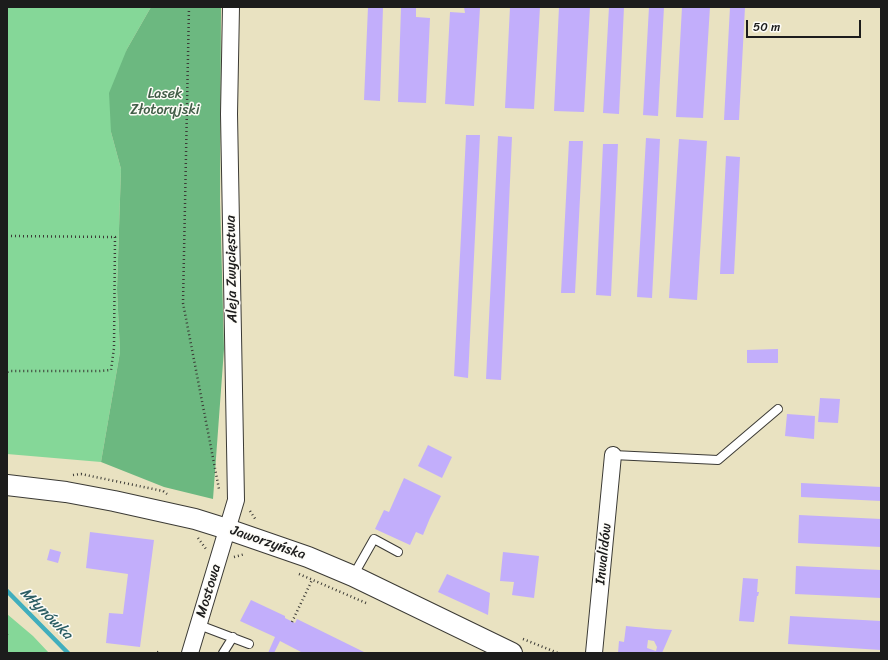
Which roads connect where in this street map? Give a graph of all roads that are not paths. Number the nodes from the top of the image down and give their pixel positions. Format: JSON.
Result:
{"nodes":[{"id":1,"x":231,"y":7,"type":"edge"},
{"id":2,"x":778,"y":409,"type":"dead end"},
{"id":3,"x":613,"y":455,"type":"joint"},
{"id":4,"x":7,"y":485,"type":"edge"},
{"id":5,"x":227,"y":529,"type":"junction"},
{"id":6,"x":398,"y":552,"type":"dead end"},
{"id":7,"x":353,"y":576,"type":"junction"},
{"id":8,"x":199,"y":624,"type":"junction"},
{"id":9,"x":233,"y":637,"type":"junction"},
{"id":10,"x":249,"y":644,"type":"dead end"},
{"id":11,"x":190,"y":653,"type":"edge"},
{"id":12,"x":223,"y":653,"type":"edge"},
{"id":13,"x":512,"y":653,"type":"edge"},
{"id":14,"x":594,"y":653,"type":"edge"}],
"edges":[{"from":1,"to":5,"type":"street","name":"Aleja Zwycięstwa"},
{"from":2,"to":3,"type":"lane"},
{"from":3,"to":14,"type":"street","name":"Inwalidów"},
{"from":4,"to":5,"type":"street","name":"Jaworzyńska"},
{"from":5,"to":7,"type":"street","name":"Jaworzyńska"},
{"from":5,"to":8,"type":"street","name":"Mostowa"},
{"from":6,"to":7,"type":"lane"},
{"from":7,"to":13,"type":"street","name":"Jaworzyńska"},
{"from":8,"to":9,"type":"lane"},
{"from":8,"to":11,"type":"street","name":"Mostowa"},
{"from":9,"to":10,"type":"lane"},
{"from":9,"to":12,"type":"lane"}]}
